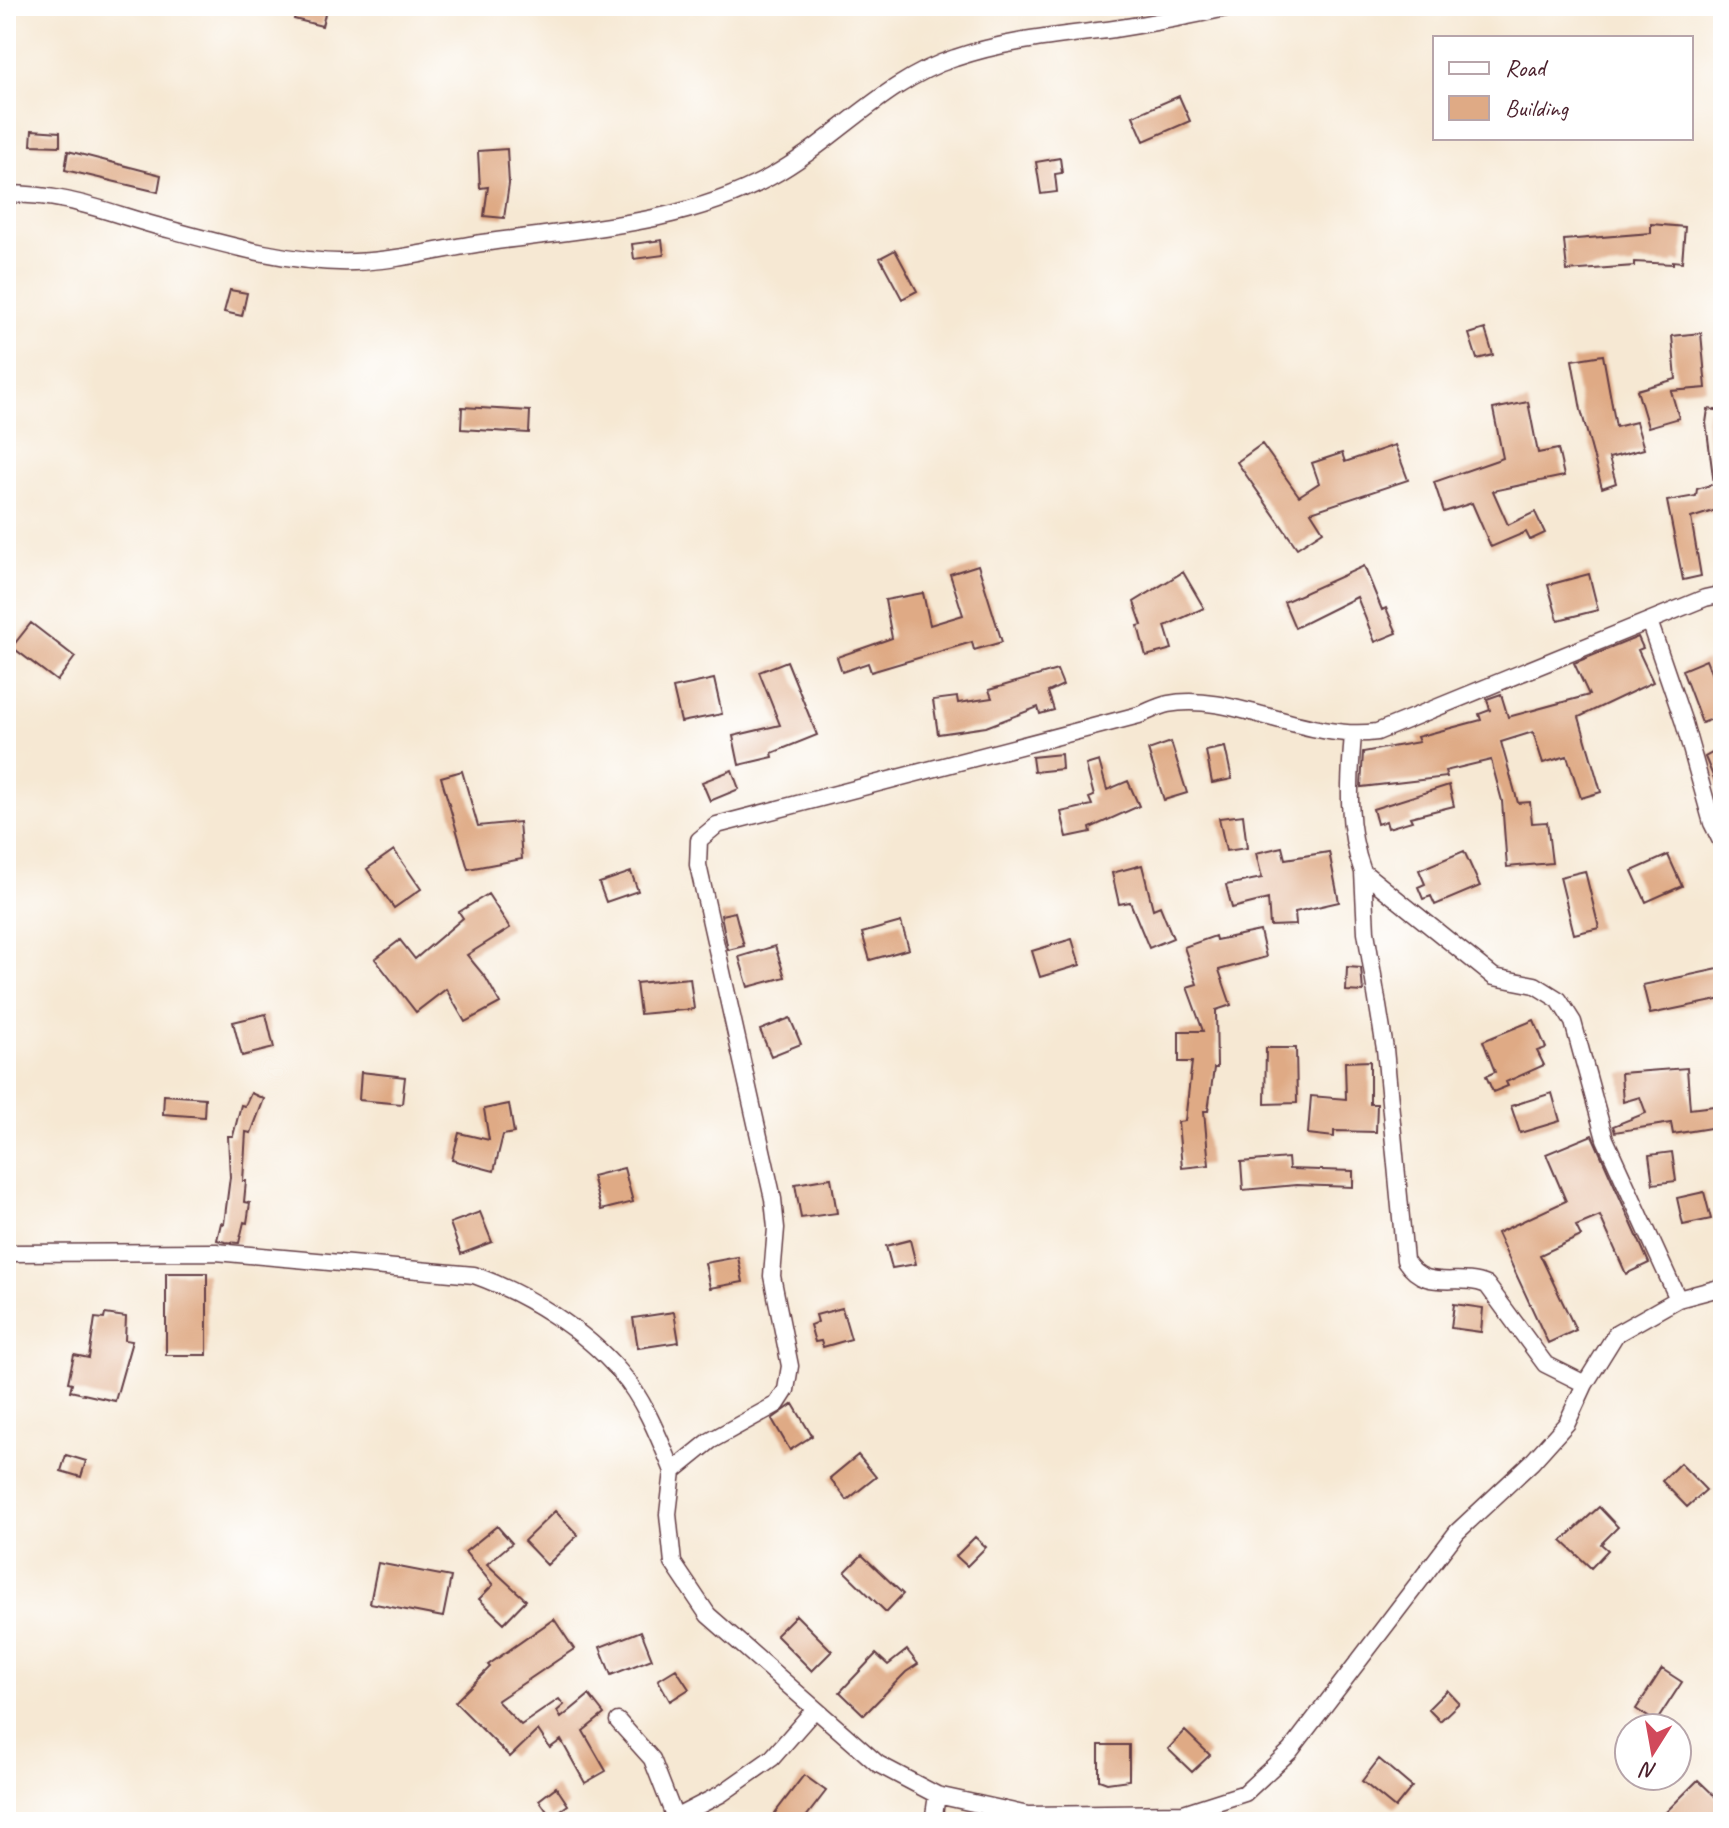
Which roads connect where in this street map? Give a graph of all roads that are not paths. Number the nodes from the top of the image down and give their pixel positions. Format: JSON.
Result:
{"nodes":[{"id":1,"x":1235,"y":6,"type":"edge"},
{"id":2,"x":6,"y":194,"type":"edge"},
{"id":3,"x":1723,"y":594,"type":"edge"},
{"id":4,"x":1649,"y":621,"type":"junction"},
{"id":5,"x":1353,"y":735,"type":"junction"},
{"id":6,"x":1723,"y":845,"type":"edge"},
{"id":7,"x":1363,"y":872,"type":"junction"},
{"id":8,"x":6,"y":1253,"type":"edge"},
{"id":9,"x":1723,"y":1287,"type":"edge"},
{"id":10,"x":1678,"y":1299,"type":"junction"},
{"id":11,"x":1585,"y":1384,"type":"junction"},
{"id":12,"x":673,"y":1471,"type":"junction"},
{"id":13,"x":815,"y":1709,"type":"junction"},
{"id":14,"x":618,"y":1721,"type":"dead end"},
{"id":15,"x":937,"y":1795,"type":"junction"},
{"id":16,"x":671,"y":1820,"type":"edge"},
{"id":17,"x":933,"y":1822,"type":"edge"}],
"edges":[{"from":1,"to":2,"type":"street"},
{"from":3,"to":4,"type":"street"},
{"from":4,"to":5,"type":"street"},
{"from":4,"to":6,"type":"street"},
{"from":5,"to":7,"type":"street"},
{"from":5,"to":12,"type":"street"},
{"from":7,"to":10,"type":"street"},
{"from":7,"to":11,"type":"street"},
{"from":8,"to":12,"type":"street"},
{"from":9,"to":10,"type":"street"},
{"from":10,"to":11,"type":"street"},
{"from":11,"to":15,"type":"street"},
{"from":12,"to":13,"type":"street"},
{"from":13,"to":15,"type":"street"},
{"from":13,"to":16,"type":"street"},
{"from":14,"to":16,"type":"street"},
{"from":15,"to":17,"type":"street"}]}
